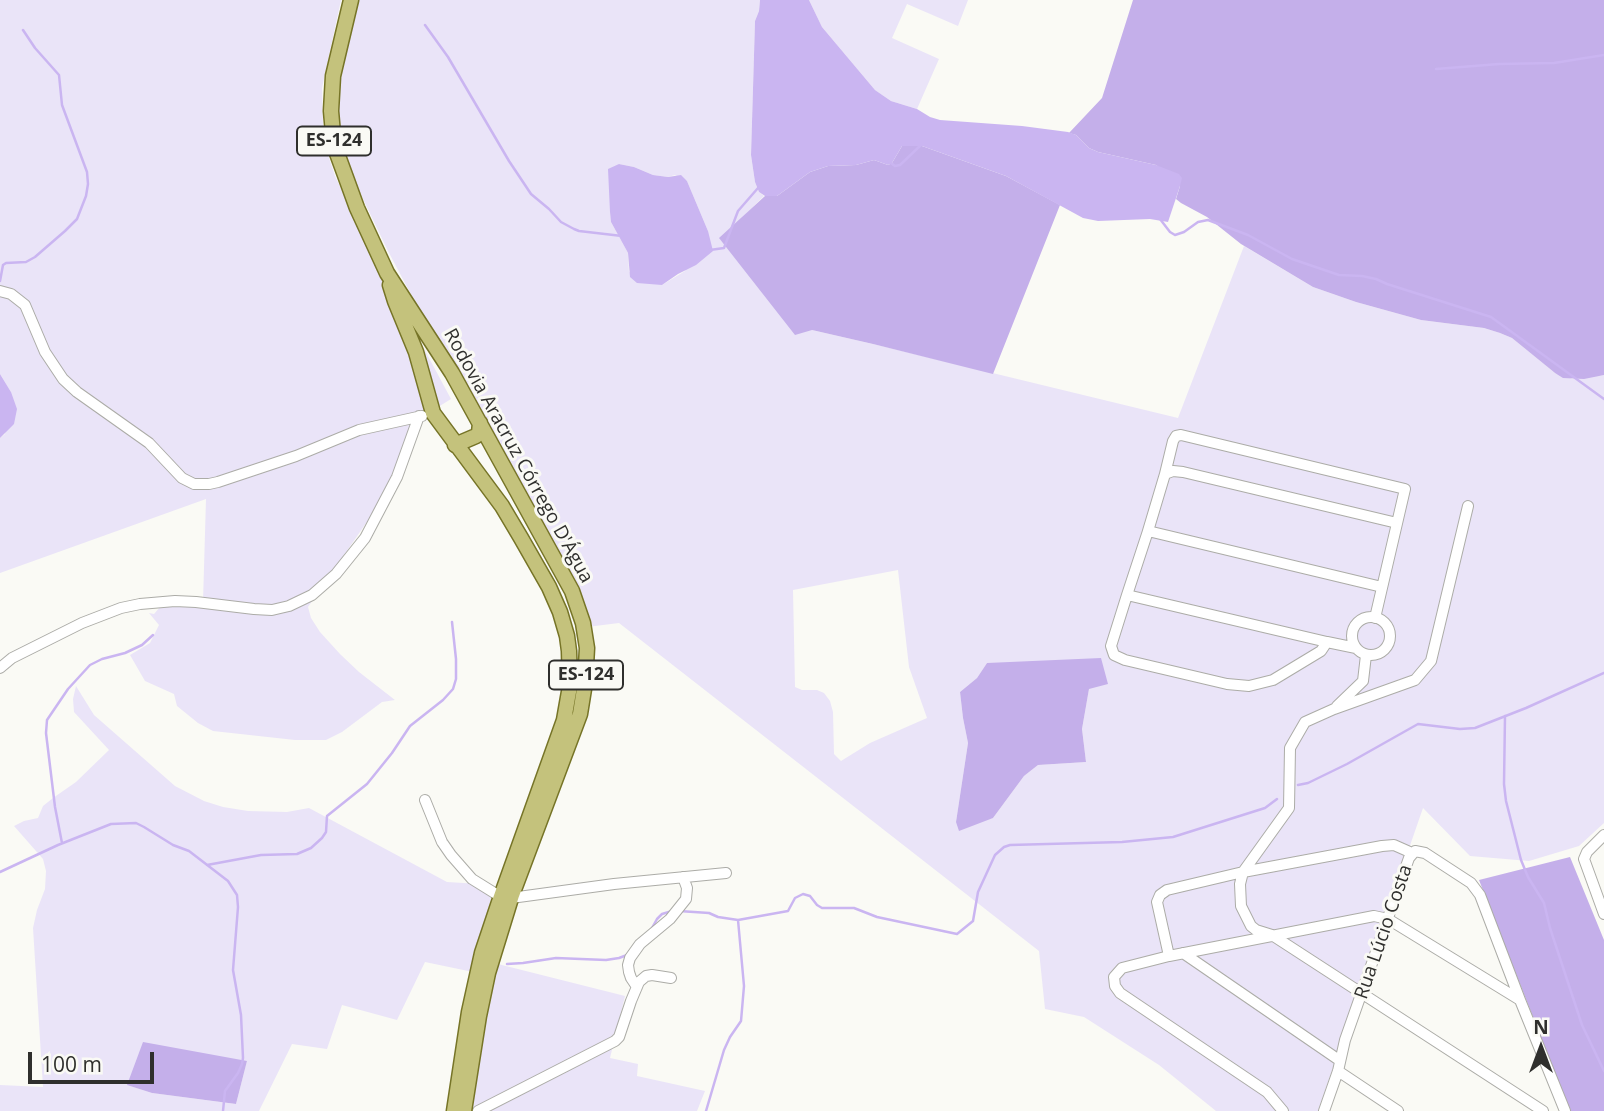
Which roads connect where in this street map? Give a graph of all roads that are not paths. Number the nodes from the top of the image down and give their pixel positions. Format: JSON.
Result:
{"nodes":[{"id":1,"x":351,"y":0,"type":"edge"},
{"id":2,"x":387,"y":273,"type":"junction"},
{"id":3,"x":0,"y":291,"type":"edge"},
{"id":4,"x":452,"y":373,"type":"junction"},
{"id":5,"x":426,"y":387,"type":"junction"},
{"id":6,"x":426,"y":415,"type":"junction"},
{"id":7,"x":480,"y":424,"type":"junction"},
{"id":8,"x":455,"y":445,"type":"junction"},
{"id":9,"x":1165,"y":474,"type":"junction"},
{"id":10,"x":1468,"y":506,"type":"dead end"},
{"id":11,"x":1397,"y":523,"type":"junction"},
{"id":12,"x":1149,"y":531,"type":"junction"},
{"id":13,"x":1382,"y":587,"type":"junction"},
{"id":14,"x":1127,"y":595,"type":"junction"},
{"id":15,"x":1375,"y":618,"type":"junction"},
{"id":16,"x":1327,"y":642,"type":"junction"},
{"id":17,"x":1356,"y":648,"type":"junction"},
{"id":18,"x":1366,"y":654,"type":"junction"},
{"id":19,"x":0,"y":668,"type":"edge"},
{"id":20,"x":1334,"y":709,"type":"junction"},
{"id":21,"x":425,"y":800,"type":"dead end"},
{"id":22,"x":1604,"y":835,"type":"edge"},
{"id":23,"x":1412,"y":853,"type":"junction"},
{"id":24,"x":1243,"y":872,"type":"junction"},
{"id":25,"x":726,"y":873,"type":"dead end"},
{"id":26,"x":682,"y":877,"type":"junction"},
{"id":27,"x":506,"y":897,"type":"junction"},
{"id":28,"x":1604,"y":914,"type":"edge"},
{"id":29,"x":1388,"y":919,"type":"junction"},
{"id":30,"x":1272,"y":935,"type":"junction"},
{"id":31,"x":1183,"y":953,"type":"junction"},
{"id":32,"x":1169,"y":956,"type":"junction"},
{"id":33,"x":671,"y":978,"type":"dead end"},
{"id":34,"x":636,"y":987,"type":"junction"},
{"id":35,"x":1362,"y":995,"type":"junction"},
{"id":36,"x":1520,"y":1000,"type":"junction"},
{"id":37,"x":1339,"y":1060,"type":"junction"},
{"id":38,"x":1338,"y":1071,"type":"junction"},
{"id":39,"x":454,"y":1111,"type":"edge"},
{"id":40,"x":464,"y":1111,"type":"edge"},
{"id":41,"x":478,"y":1111,"type":"edge"},
{"id":42,"x":1283,"y":1111,"type":"edge"},
{"id":43,"x":1324,"y":1111,"type":"edge"},
{"id":44,"x":1398,"y":1111,"type":"edge"},
{"id":45,"x":1542,"y":1111,"type":"edge"},
{"id":46,"x":1565,"y":1111,"type":"edge"}],
"edges":[{"from":1,"to":2,"type":"main road","name":"Rodovia Aracruz Córrego D'Água","number":"ES-124"},
{"from":2,"to":4,"type":"main road","name":"Rodovia Aracruz Córrego D'Água","number":"ES-124"},
{"from":2,"to":5,"type":"main road","name":"Rodovia Aracruz Córrego D'Água","number":"ES-124"},
{"from":3,"to":6,"type":"street"},
{"from":4,"to":5,"type":"main road"},
{"from":4,"to":7,"type":"main road","name":"Rodovia Aracruz Córrego D'Água","number":"ES-124"},
{"from":5,"to":6,"type":"main road","name":"Rodovia Aracruz Córrego D'Água","number":"ES-124"},
{"from":6,"to":8,"type":"main road","name":"Rodovia Aracruz Córrego D'Água","number":"ES-124"},
{"from":6,"to":19,"type":"street"},
{"from":7,"to":8,"type":"main road"},
{"from":7,"to":27,"type":"main road","name":"Rodovia Aracruz Córrego D'Água","number":"ES-124"},
{"from":8,"to":27,"type":"main road","name":"Rodovia Aracruz Córrego D'Água","number":"ES-124"},
{"from":9,"to":11,"type":"street"},
{"from":9,"to":11,"type":"street"},
{"from":9,"to":12,"type":"street"},
{"from":10,"to":20,"type":"street"},
{"from":11,"to":13,"type":"street"},
{"from":12,"to":13,"type":"street"},
{"from":12,"to":14,"type":"street"},
{"from":13,"to":15,"type":"street"},
{"from":14,"to":16,"type":"street"},
{"from":14,"to":16,"type":"street"},
{"from":15,"to":17,"type":"street"},
{"from":15,"to":18,"type":"street"},
{"from":16,"to":17,"type":"street"},
{"from":17,"to":18,"type":"street"},
{"from":18,"to":20,"type":"street"},
{"from":20,"to":24,"type":"street"},
{"from":21,"to":27,"type":"street"},
{"from":22,"to":28,"type":"street"},
{"from":23,"to":24,"type":"street"},
{"from":23,"to":29,"type":"street","name":"Rua Lúcio Costa"},
{"from":23,"to":36,"type":"street","name":"Rua Lúcio Costa"},
{"from":24,"to":30,"type":"street"},
{"from":24,"to":32,"type":"street"},
{"from":25,"to":26,"type":"street"},
{"from":26,"to":27,"type":"street"},
{"from":26,"to":34,"type":"street"},
{"from":27,"to":39,"type":"main road","name":"Rodovia Aracruz Córrego D'Água","number":"ES-124"},
{"from":27,"to":40,"type":"main road","name":"Rodovia Aracruz Córrego D'Água","number":"ES-124"},
{"from":29,"to":30,"type":"street"},
{"from":29,"to":35,"type":"street","name":"Rua Lúcio Costa"},
{"from":29,"to":36,"type":"street"},
{"from":30,"to":31,"type":"street"},
{"from":30,"to":35,"type":"street"},
{"from":31,"to":32,"type":"street"},
{"from":31,"to":37,"type":"street"},
{"from":32,"to":42,"type":"street"},
{"from":33,"to":34,"type":"street"},
{"from":34,"to":41,"type":"street"},
{"from":35,"to":37,"type":"street","name":"Rua Lúcio Costa"},
{"from":35,"to":45,"type":"street"},
{"from":36,"to":46,"type":"street","name":"Rua Lúcio Costa"},
{"from":37,"to":38,"type":"street","name":"Rua Lúcio Costa"},
{"from":38,"to":43,"type":"street","name":"Rua Lúcio Costa"},
{"from":38,"to":44,"type":"street"}]}
